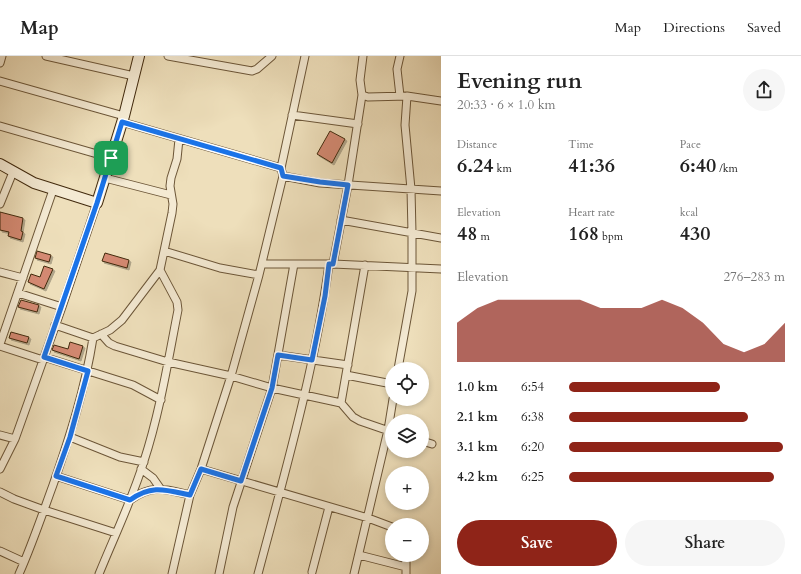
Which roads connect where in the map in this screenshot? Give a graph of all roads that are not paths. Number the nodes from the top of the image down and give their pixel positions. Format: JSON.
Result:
{"nodes":[{"id":1,"x":2,"y":56,"type":"edge"},
{"id":2,"x":46,"y":56,"type":"edge"},
{"id":3,"x":139,"y":56,"type":"edge"},
{"id":4,"x":168,"y":56,"type":"edge"},
{"id":5,"x":272,"y":56,"type":"edge"},
{"id":6,"x":305,"y":56,"type":"edge"},
{"id":7,"x":363,"y":56,"type":"edge"},
{"id":8,"x":400,"y":56,"type":"edge"},
{"id":9,"x":0,"y":63,"type":"edge"},
{"id":10,"x":134,"y":76,"type":"junction"},
{"id":11,"x":0,"y":81,"type":"edge"},
{"id":12,"x":362,"y":95,"type":"junction"},
{"id":13,"x":404,"y":96,"type":"junction"},
{"id":14,"x":441,"y":101,"type":"edge"},
{"id":15,"x":292,"y":115,"type":"junction"},
{"id":16,"x":123,"y":119,"type":"junction"},
{"id":17,"x":358,"y":124,"type":"junction"},
{"id":18,"x":0,"y":126,"type":"edge"},
{"id":19,"x":179,"y":139,"type":"junction"},
{"id":20,"x":111,"y":158,"type":"junction"},
{"id":21,"x":0,"y":164,"type":"edge"},
{"id":22,"x":281,"y":168,"type":"junction"},
{"id":23,"x":13,"y":172,"type":"junction"},
{"id":24,"x":283,"y":176,"type":"junction"},
{"id":25,"x":105,"y":178,"type":"junction"},
{"id":26,"x":348,"y":185,"type":"junction"},
{"id":27,"x":410,"y":189,"type":"junction"},
{"id":28,"x":53,"y":190,"type":"junction"},
{"id":29,"x":441,"y":191,"type":"edge"},
{"id":30,"x":171,"y":195,"type":"junction"},
{"id":31,"x":97,"y":203,"type":"junction"},
{"id":32,"x":0,"y":204,"type":"edge"},
{"id":33,"x":341,"y":220,"type":"junction"},
{"id":34,"x":412,"y":233,"type":"junction"},
{"id":35,"x":441,"y":238,"type":"edge"},
{"id":36,"x":164,"y":251,"type":"junction"},
{"id":37,"x":262,"y":264,"type":"junction"},
{"id":38,"x":294,"y":264,"type":"junction"},
{"id":39,"x":331,"y":264,"type":"junction"},
{"id":40,"x":365,"y":265,"type":"junction"},
{"id":41,"x":412,"y":267,"type":"junction"},
{"id":42,"x":441,"y":269,"type":"edge"},
{"id":43,"x":160,"y":270,"type":"junction"},
{"id":44,"x":0,"y":272,"type":"edge"},
{"id":45,"x":259,"y":275,"type":"junction"},
{"id":46,"x":23,"y":278,"type":"junction"},
{"id":47,"x":18,"y":293,"type":"junction"},
{"id":48,"x":62,"y":307,"type":"junction"},
{"id":49,"x":55,"y":325,"type":"junction"},
{"id":50,"x":101,"y":334,"type":"junction"},
{"id":51,"x":93,"y":338,"type":"junction"},
{"id":52,"x":0,"y":345,"type":"edge"},
{"id":53,"x":278,"y":355,"type":"junction"},
{"id":54,"x":44,"y":359,"type":"junction"},
{"id":55,"x":312,"y":360,"type":"junction"},
{"id":56,"x":168,"y":362,"type":"junction"},
{"id":57,"x":399,"y":362,"type":"edge"},
{"id":58,"x":348,"y":365,"type":"junction"},
{"id":59,"x":88,"y":371,"type":"junction"},
{"id":60,"x":346,"y":375,"type":"junction"},
{"id":61,"x":231,"y":376,"type":"junction"},
{"id":62,"x":385,"y":383,"type":"edge"},
{"id":63,"x":272,"y":388,"type":"junction"},
{"id":64,"x":305,"y":394,"type":"junction"},
{"id":65,"x":161,"y":400,"type":"junction"},
{"id":66,"x":340,"y":403,"type":"junction"},
{"id":67,"x":385,"y":429,"type":"edge"},
{"id":68,"x":0,"y":435,"type":"edge"},
{"id":69,"x":70,"y":437,"type":"junction"},
{"id":70,"x":15,"y":440,"type":"junction"},
{"id":71,"x":429,"y":443,"type":"edge"},
{"id":72,"x":432,"y":444,"type":"dead end"},
{"id":73,"x":385,"y":451,"type":"edge"},
{"id":74,"x":143,"y":465,"type":"junction"},
{"id":75,"x":0,"y":469,"type":"edge"},
{"id":76,"x":201,"y":469,"type":"junction"},
{"id":77,"x":56,"y":476,"type":"junction"},
{"id":78,"x":241,"y":481,"type":"junction"},
{"id":79,"x":160,"y":488,"type":"junction"},
{"id":80,"x":0,"y":492,"type":"edge"},
{"id":81,"x":280,"y":492,"type":"junction"},
{"id":82,"x":190,"y":495,"type":"junction"},
{"id":83,"x":130,"y":500,"type":"junction"},
{"id":84,"x":328,"y":506,"type":"junction"},
{"id":85,"x":44,"y":510,"type":"junction"},
{"id":86,"x":368,"y":518,"type":"junction"},
{"id":87,"x":385,"y":524,"type":"edge"},
{"id":88,"x":116,"y":533,"type":"junction"},
{"id":89,"x":0,"y":551,"type":"edge"},
{"id":90,"x":359,"y":555,"type":"junction"},
{"id":91,"x":24,"y":562,"type":"junction"},
{"id":92,"x":406,"y":571,"type":"edge"},
{"id":93,"x":312,"y":572,"type":"dead end"},
{"id":94,"x":19,"y":574,"type":"edge"},
{"id":95,"x":100,"y":574,"type":"edge"},
{"id":96,"x":172,"y":574,"type":"edge"},
{"id":97,"x":219,"y":574,"type":"edge"},
{"id":98,"x":258,"y":574,"type":"edge"},
{"id":99,"x":354,"y":574,"type":"edge"}],
"edges":[{"from":1,"to":9,"type":"street"},
{"from":2,"to":10,"type":"street"},
{"from":3,"to":10,"type":"main road"},
{"from":4,"to":5,"type":"street"},
{"from":6,"to":15,"type":"street"},
{"from":7,"to":12,"type":"street"},
{"from":8,"to":13,"type":"street"},
{"from":10,"to":16,"type":"main road"},
{"from":11,"to":16,"type":"street"},
{"from":12,"to":13,"type":"street"},
{"from":12,"to":17,"type":"street"},
{"from":13,"to":14,"type":"street"},
{"from":13,"to":27,"type":"street"},
{"from":15,"to":17,"type":"street"},
{"from":15,"to":22,"type":"street"},
{"from":16,"to":19,"type":"street"},
{"from":16,"to":20,"type":"main road"},
{"from":17,"to":26,"type":"street"},
{"from":18,"to":20,"type":"street"},
{"from":19,"to":22,"type":"street"},
{"from":19,"to":30,"type":"street"},
{"from":20,"to":25,"type":"main road"},
{"from":21,"to":23,"type":"main road"},
{"from":22,"to":24,"type":"street"},
{"from":23,"to":28,"type":"main road"},
{"from":23,"to":32,"type":"street"},
{"from":24,"to":26,"type":"street"},
{"from":24,"to":37,"type":"street"},
{"from":25,"to":30,"type":"street"},
{"from":25,"to":31,"type":"main road"},
{"from":26,"to":27,"type":"street"},
{"from":26,"to":33,"type":"street"},
{"from":27,"to":29,"type":"street"},
{"from":27,"to":34,"type":"street"},
{"from":28,"to":31,"type":"main road"},
{"from":28,"to":46,"type":"street"},
{"from":30,"to":36,"type":"street"},
{"from":31,"to":48,"type":"street"},
{"from":33,"to":34,"type":"street"},
{"from":33,"to":39,"type":"street"},
{"from":34,"to":35,"type":"street"},
{"from":34,"to":41,"type":"street"},
{"from":36,"to":43,"type":"street"},
{"from":36,"to":45,"type":"street"},
{"from":37,"to":38,"type":"street"},
{"from":37,"to":45,"type":"street"},
{"from":38,"to":39,"type":"street"},
{"from":38,"to":53,"type":"street"},
{"from":39,"to":40,"type":"street"},
{"from":39,"to":55,"type":"street"},
{"from":40,"to":41,"type":"street"},
{"from":40,"to":58,"type":"street"},
{"from":41,"to":42,"type":"street"},
{"from":41,"to":57,"type":"street"},
{"from":43,"to":50,"type":"street"},
{"from":43,"to":56,"type":"street"},
{"from":44,"to":46,"type":"street"},
{"from":45,"to":61,"type":"street"},
{"from":46,"to":47,"type":"street"},
{"from":47,"to":48,"type":"street"},
{"from":47,"to":52,"type":"street"},
{"from":48,"to":49,"type":"street"},
{"from":49,"to":51,"type":"street"},
{"from":49,"to":54,"type":"street"},
{"from":50,"to":51,"type":"street"},
{"from":50,"to":56,"type":"street"},
{"from":51,"to":59,"type":"street"},
{"from":52,"to":54,"type":"street"},
{"from":53,"to":55,"type":"street"},
{"from":53,"to":63,"type":"street"},
{"from":54,"to":59,"type":"street"},
{"from":54,"to":70,"type":"street"},
{"from":55,"to":58,"type":"street"},
{"from":55,"to":64,"type":"street"},
{"from":56,"to":61,"type":"street"},
{"from":56,"to":65,"type":"street"},
{"from":58,"to":60,"type":"street"},
{"from":59,"to":65,"type":"street"},
{"from":59,"to":69,"type":"street"},
{"from":60,"to":62,"type":"street"},
{"from":60,"to":66,"type":"street"},
{"from":61,"to":63,"type":"street"},
{"from":61,"to":76,"type":"street"},
{"from":63,"to":64,"type":"street"},
{"from":63,"to":78,"type":"street"},
{"from":64,"to":66,"type":"street"},
{"from":64,"to":81,"type":"street"},
{"from":65,"to":74,"type":"street"},
{"from":66,"to":67,"type":"street"},
{"from":68,"to":70,"type":"street"},
{"from":69,"to":74,"type":"street"},
{"from":69,"to":77,"type":"street"},
{"from":70,"to":75,"type":"street"},
{"from":71,"to":72,"type":"street"},
{"from":73,"to":86,"type":"street"},
{"from":74,"to":79,"type":"street"},
{"from":74,"to":83,"type":"street"},
{"from":76,"to":78,"type":"street"},
{"from":76,"to":82,"type":"street"},
{"from":77,"to":83,"type":"street"},
{"from":77,"to":85,"type":"street"},
{"from":78,"to":81,"type":"street"},
{"from":78,"to":97,"type":"street"},
{"from":79,"to":82,"type":"street"},
{"from":79,"to":83,"type":"street"},
{"from":80,"to":85,"type":"street"},
{"from":81,"to":84,"type":"street"},
{"from":81,"to":98,"type":"street"},
{"from":82,"to":96,"type":"street"},
{"from":83,"to":88,"type":"street"},
{"from":84,"to":86,"type":"street"},
{"from":84,"to":93,"type":"street"},
{"from":85,"to":88,"type":"street"},
{"from":85,"to":91,"type":"street"},
{"from":86,"to":87,"type":"street"},
{"from":86,"to":90,"type":"street"},
{"from":88,"to":95,"type":"street"},
{"from":89,"to":91,"type":"street"},
{"from":90,"to":92,"type":"street"},
{"from":90,"to":99,"type":"street"},
{"from":91,"to":94,"type":"street"}]}
